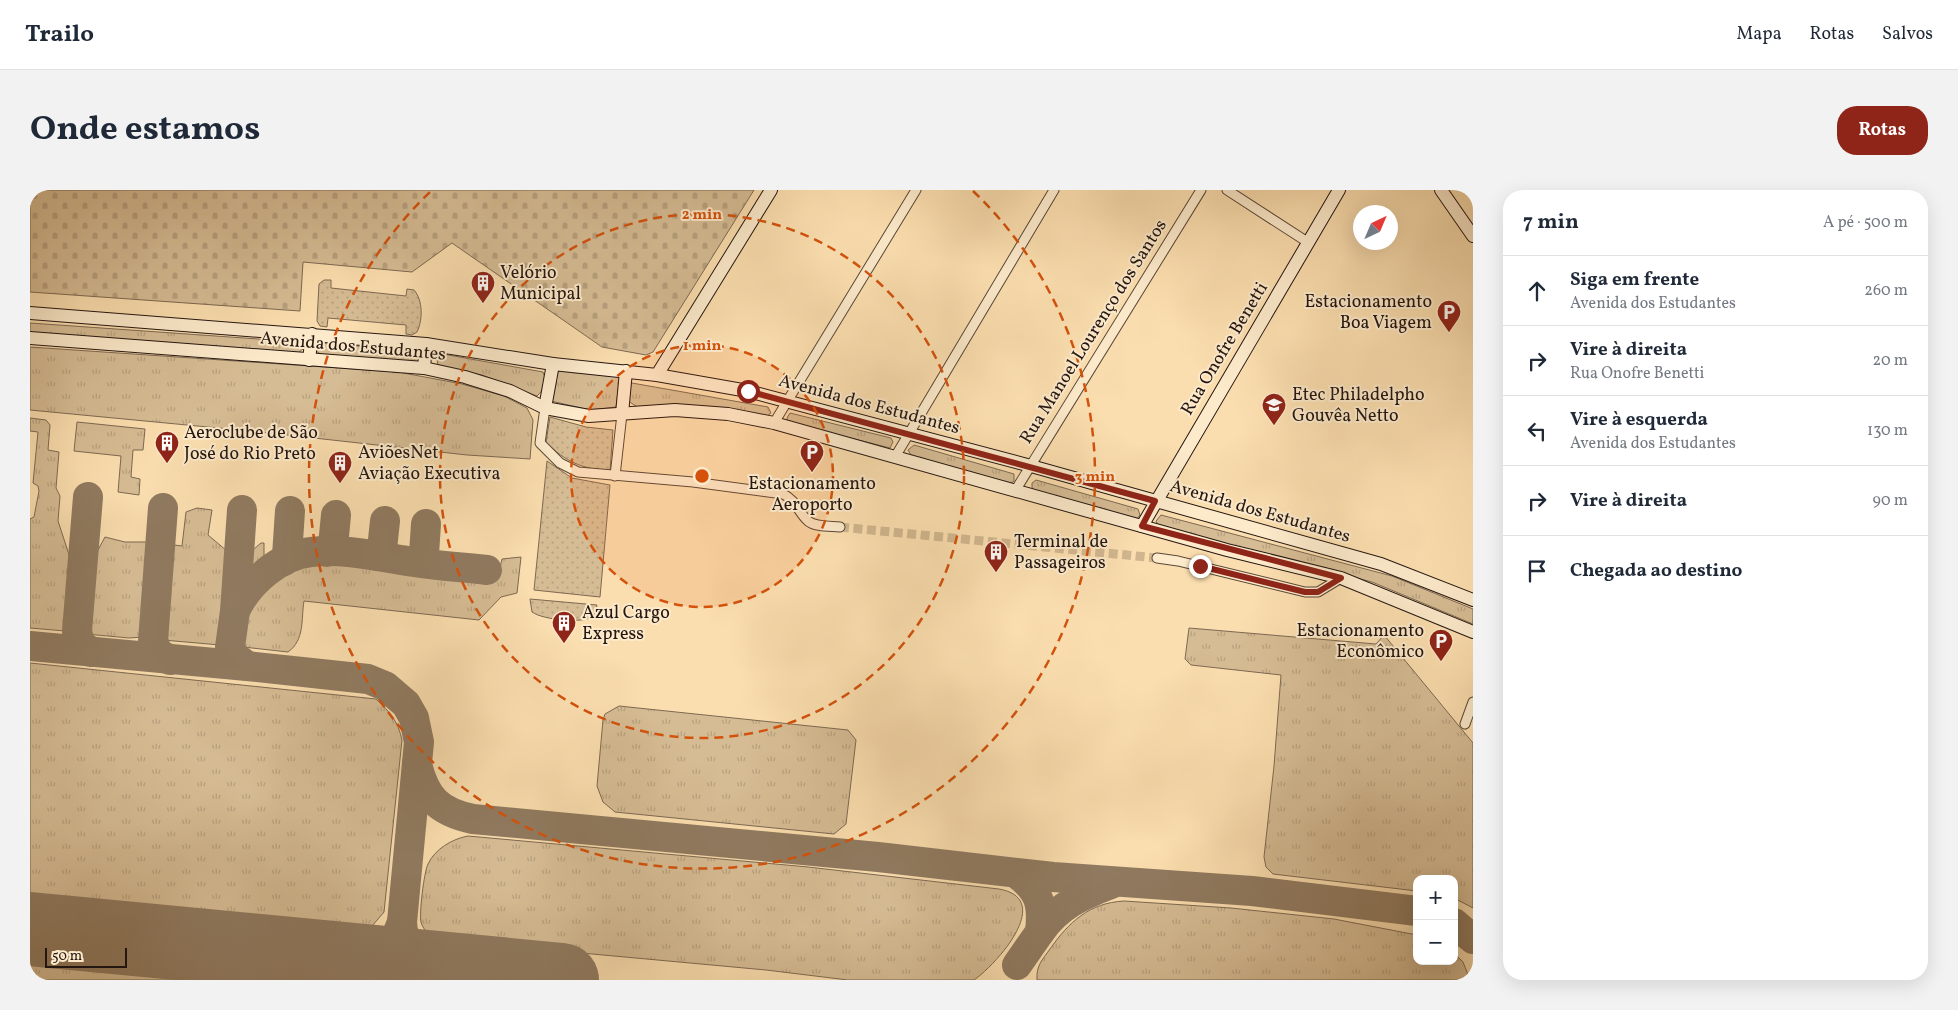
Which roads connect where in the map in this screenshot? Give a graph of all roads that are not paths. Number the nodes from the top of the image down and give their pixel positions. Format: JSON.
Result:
{"nodes":[{"id":1,"x":771,"y":190,"type":"edge"},
{"id":2,"x":916,"y":190,"type":"edge"},
{"id":3,"x":1054,"y":190,"type":"edge"},
{"id":4,"x":1201,"y":190,"type":"edge"},
{"id":5,"x":1227,"y":190,"type":"edge"},
{"id":6,"x":1339,"y":190,"type":"edge"},
{"id":7,"x":1442,"y":190,"type":"edge"},
{"id":8,"x":1473,"y":236,"type":"edge"},
{"id":9,"x":1309,"y":243,"type":"junction"},
{"id":10,"x":30,"y":314,"type":"edge"},
{"id":11,"x":312,"y":334,"type":"junction"},
{"id":12,"x":30,"y":338,"type":"edge"},
{"id":13,"x":426,"y":344,"type":"junction"},
{"id":14,"x":309,"y":360,"type":"junction"},
{"id":15,"x":553,"y":364,"type":"junction"},
{"id":16,"x":424,"y":368,"type":"junction"},
{"id":17,"x":626,"y":371,"type":"junction"},
{"id":18,"x":657,"y":375,"type":"junction"},
{"id":19,"x":787,"y":401,"type":"junction"},
{"id":20,"x":545,"y":408,"type":"junction"},
{"id":21,"x":622,"y":414,"type":"junction"},
{"id":22,"x":774,"y":423,"type":"junction"},
{"id":23,"x":909,"y":434,"type":"junction"},
{"id":24,"x":895,"y":457,"type":"junction"},
{"id":25,"x":1031,"y":466,"type":"junction"},
{"id":26,"x":615,"y":476,"type":"junction"},
{"id":27,"x":1015,"y":491,"type":"junction"},
{"id":28,"x":1155,"y":501,"type":"junction"},
{"id":29,"x":1142,"y":526,"type":"junction"},
{"id":30,"x":840,"y":527,"type":"tunnel mouth"},
{"id":31,"x":1157,"y":558,"type":"tunnel mouth"},
{"id":32,"x":1341,"y":578,"type":"junction"},
{"id":33,"x":1473,"y":600,"type":"edge"},
{"id":34,"x":1473,"y":632,"type":"edge"},
{"id":35,"x":1473,"y":702,"type":"edge"},
{"id":36,"x":1466,"y":724,"type":"dead end"}],
"edges":[{"from":1,"to":18,"type":"main road"},
{"from":2,"to":19,"type":"street"},
{"from":3,"to":23,"type":"street"},
{"from":4,"to":25,"type":"street","name":"Rua Manoel Lourenço dos Santos"},
{"from":5,"to":9,"type":"street"},
{"from":6,"to":9,"type":"main road","name":"Rua Onofre Benetti"},
{"from":7,"to":8,"type":"main road"},
{"from":9,"to":28,"type":"main road","name":"Rua Onofre Benetti"},
{"from":10,"to":11,"type":"main road","name":"Avenida dos Estudantes"},
{"from":11,"to":13,"type":"main road","name":"Avenida dos Estudantes"},
{"from":11,"to":14,"type":"main road"},
{"from":12,"to":14,"type":"main road","name":"Avenida dos Estudantes"},
{"from":13,"to":15,"type":"main road","name":"Avenida dos Estudantes"},
{"from":13,"to":16,"type":"main road"},
{"from":14,"to":16,"type":"main road","name":"Avenida dos Estudantes"},
{"from":15,"to":17,"type":"main road","name":"Avenida dos Estudantes"},
{"from":15,"to":20,"type":"main road"},
{"from":16,"to":20,"type":"main road","name":"Avenida dos Estudantes"},
{"from":17,"to":18,"type":"main road","name":"Avenida dos Estudantes"},
{"from":17,"to":21,"type":"main road"},
{"from":18,"to":19,"type":"main road","name":"Avenida dos Estudantes"},
{"from":19,"to":22,"type":"street"},
{"from":19,"to":23,"type":"main road","name":"Avenida dos Estudantes"},
{"from":20,"to":21,"type":"main road","name":"Avenida dos Estudantes"},
{"from":20,"to":26,"type":"street"},
{"from":21,"to":22,"type":"main road","name":"Avenida dos Estudantes"},
{"from":21,"to":26,"type":"street"},
{"from":22,"to":24,"type":"main road","name":"Avenida dos Estudantes"},
{"from":23,"to":24,"type":"street"},
{"from":23,"to":25,"type":"main road","name":"Avenida dos Estudantes"},
{"from":24,"to":27,"type":"main road","name":"Avenida dos Estudantes"},
{"from":25,"to":27,"type":"street","name":"Rua Manoel Lourenço dos Santos"},
{"from":25,"to":28,"type":"main road","name":"Avenida dos Estudantes"},
{"from":26,"to":30,"type":"street"},
{"from":27,"to":29,"type":"main road","name":"Avenida dos Estudantes"},
{"from":28,"to":29,"type":"main road","name":"Rua Onofre Benetti"},
{"from":28,"to":33,"type":"main road","name":"Avenida dos Estudantes"},
{"from":29,"to":32,"type":"main road","name":"Avenida dos Estudantes"},
{"from":31,"to":32,"type":"street"},
{"from":32,"to":34,"type":"main road","name":"Avenida dos Estudantes"},
{"from":35,"to":36,"type":"street"}]}
